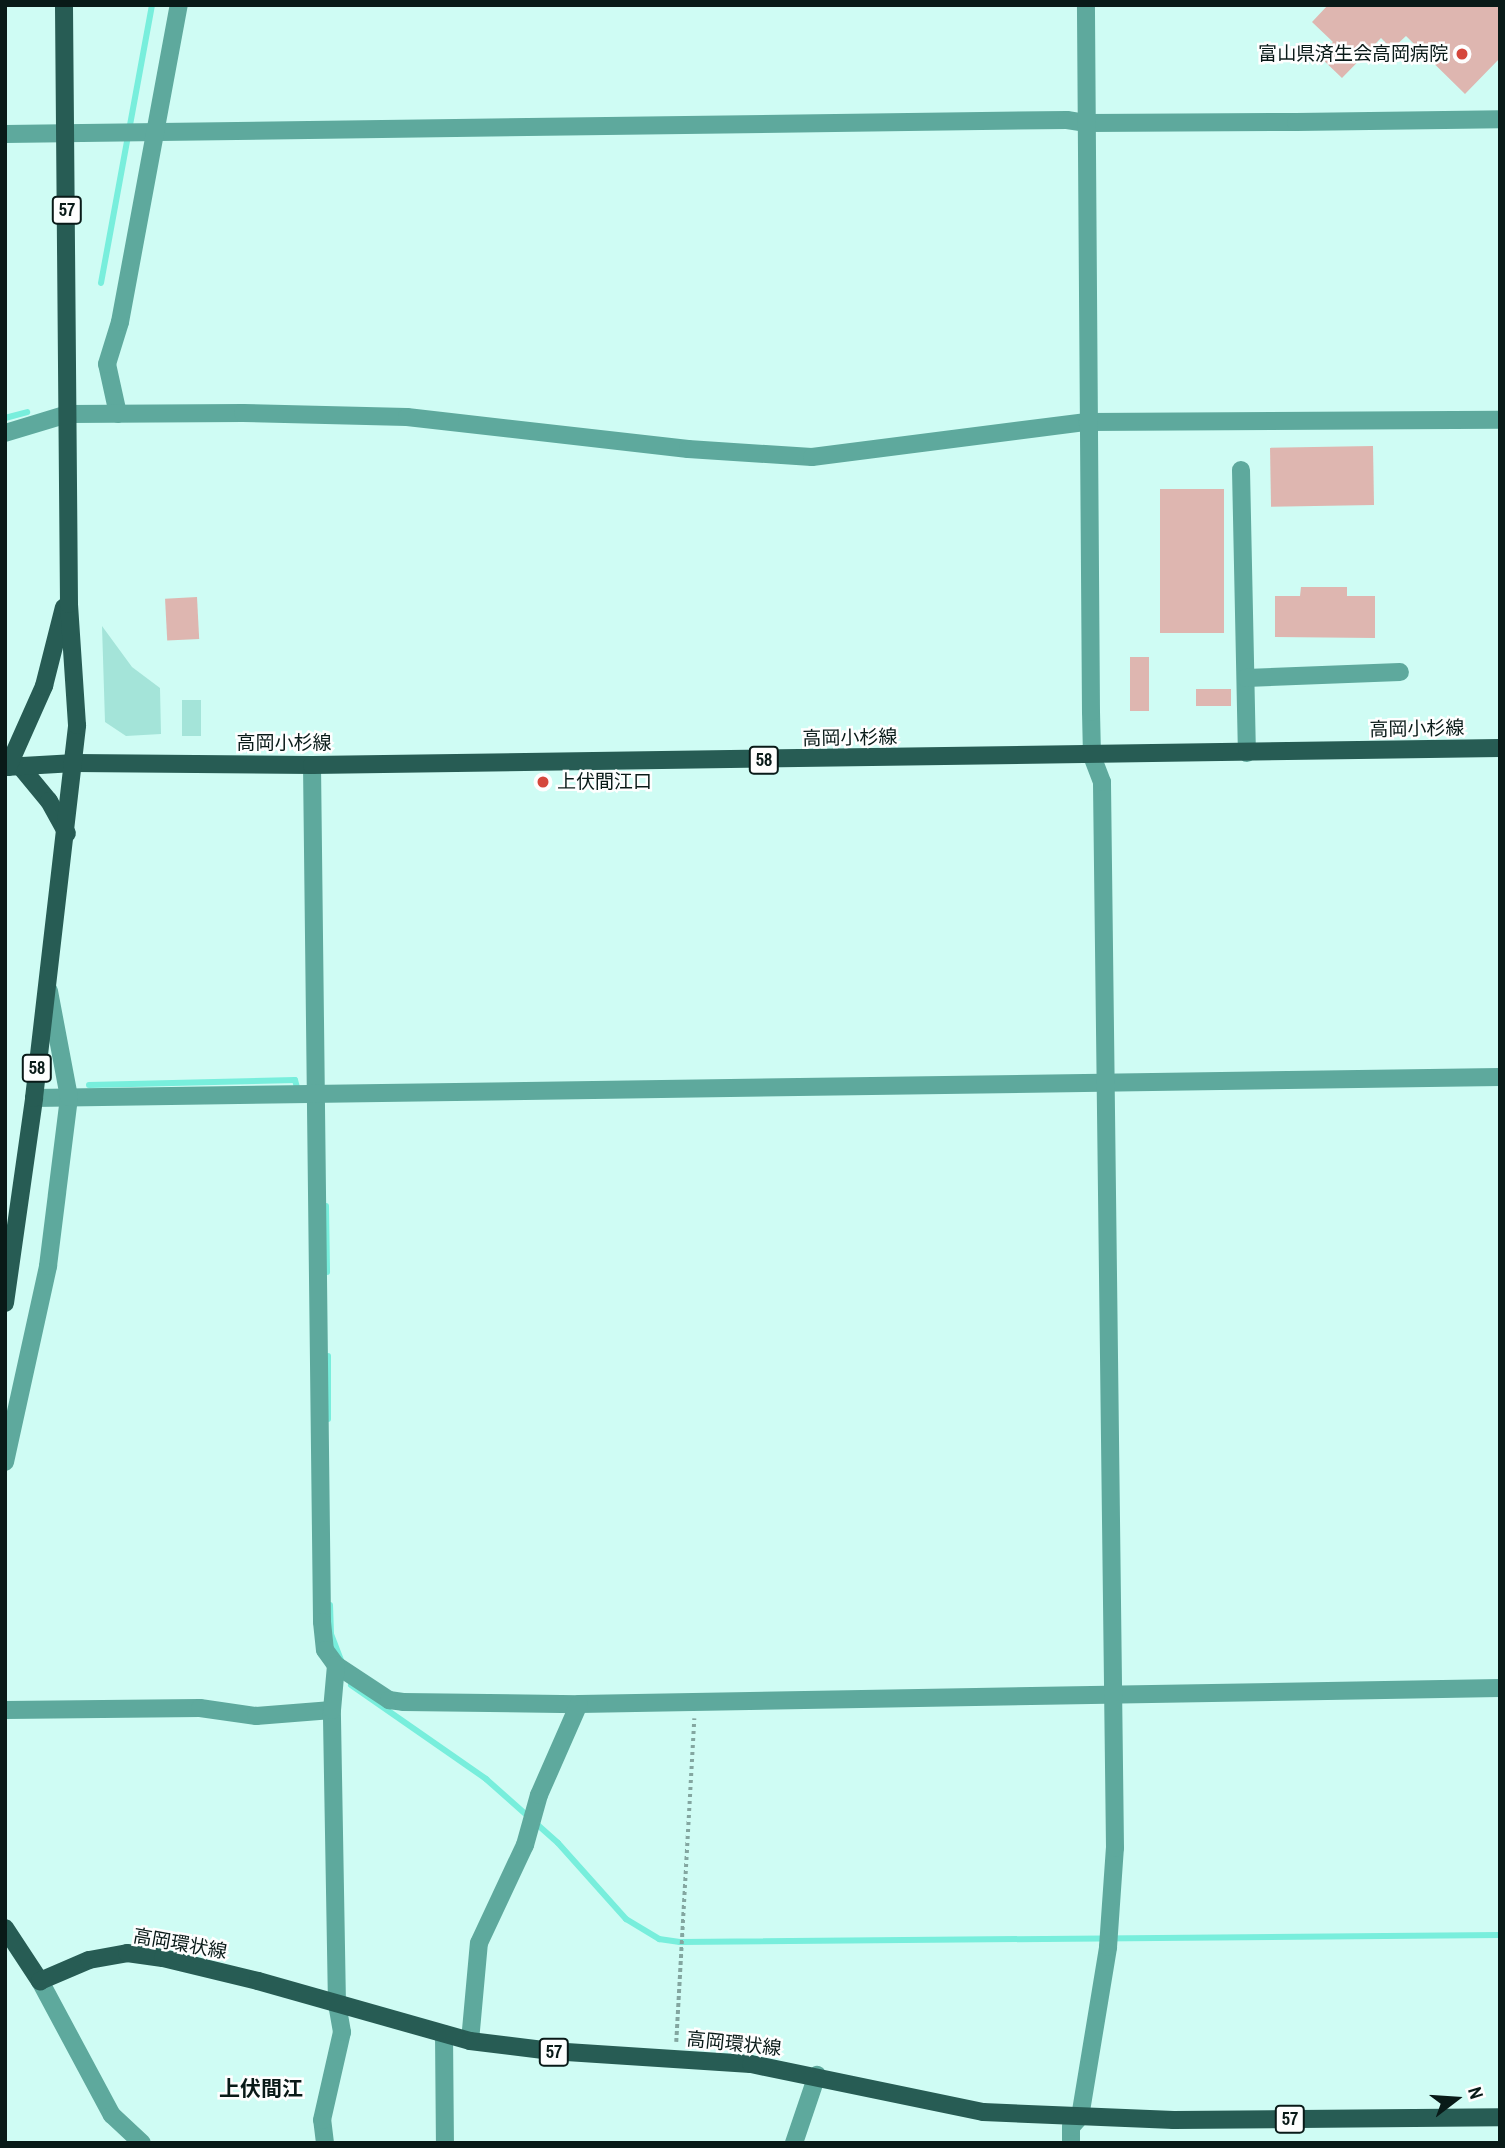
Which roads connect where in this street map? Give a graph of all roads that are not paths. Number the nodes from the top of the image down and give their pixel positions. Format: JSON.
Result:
{"nodes":[{"id":1,"x":64,"y":5,"type":"edge"},
{"id":2,"x":179,"y":5,"type":"edge"},
{"id":3,"x":1086,"y":5,"type":"edge"},
{"id":4,"x":1500,"y":119,"type":"edge"},
{"id":5,"x":1087,"y":123,"type":"junction"},
{"id":6,"x":155,"y":130,"type":"junction"},
{"id":7,"x":66,"y":133,"type":"junction"},
{"id":8,"x":5,"y":134,"type":"edge"},
{"id":9,"x":68,"y":414,"type":"junction"},
{"id":10,"x":118,"y":414,"type":"junction"},
{"id":11,"x":1500,"y":420,"type":"edge"},
{"id":12,"x":1087,"y":422,"type":"junction"},
{"id":13,"x":5,"y":433,"type":"edge"},
{"id":14,"x":1241,"y":470,"type":"dead end"},
{"id":15,"x":69,"y":586,"type":"junction"},
{"id":16,"x":1400,"y":672,"type":"dead end"},
{"id":17,"x":1246,"y":678,"type":"junction"},
{"id":18,"x":1500,"y":748,"type":"edge"},
{"id":19,"x":1247,"y":753,"type":"junction"},
{"id":20,"x":1092,"y":756,"type":"junction"},
{"id":21,"x":75,"y":763,"type":"junction"},
{"id":22,"x":312,"y":765,"type":"junction"},
{"id":23,"x":11,"y":767,"type":"edge"},
{"id":24,"x":67,"y":833,"type":"junction"},
{"id":25,"x":47,"y":983,"type":"junction"},
{"id":26,"x":1500,"y":1077,"type":"edge"},
{"id":27,"x":1105,"y":1081,"type":"junction"},
{"id":28,"x":314,"y":1096,"type":"junction"},
{"id":29,"x":69,"y":1097,"type":"junction"},
{"id":30,"x":34,"y":1098,"type":"junction"},
{"id":31,"x":5,"y":1303,"type":"edge"},
{"id":32,"x":5,"y":1462,"type":"edge"},
{"id":33,"x":337,"y":1665,"type":"junction"},
{"id":34,"x":1500,"y":1688,"type":"edge"},
{"id":35,"x":1113,"y":1694,"type":"junction"},
{"id":36,"x":579,"y":1704,"type":"junction"},
{"id":37,"x":5,"y":1710,"type":"edge"},
{"id":38,"x":332,"y":1710,"type":"junction"},
{"id":39,"x":5,"y":1928,"type":"edge"},
{"id":40,"x":40,"y":1981,"type":"junction"},
{"id":41,"x":337,"y":2005,"type":"junction"},
{"id":42,"x":444,"y":2034,"type":"junction"},
{"id":43,"x":470,"y":2041,"type":"junction"},
{"id":44,"x":817,"y":2075,"type":"junction"},
{"id":45,"x":1080,"y":2117,"type":"junction"},
{"id":46,"x":1500,"y":2118,"type":"edge"},
{"id":47,"x":142,"y":2143,"type":"edge"},
{"id":48,"x":325,"y":2143,"type":"edge"},
{"id":49,"x":445,"y":2143,"type":"edge"},
{"id":50,"x":794,"y":2143,"type":"edge"},
{"id":51,"x":1071,"y":2143,"type":"edge"}],
"edges":[{"from":1,"to":7,"type":"main road","number":"57"},
{"from":2,"to":6,"type":"street"},
{"from":3,"to":5,"type":"street"},
{"from":4,"to":5,"type":"street"},
{"from":5,"to":6,"type":"street"},
{"from":5,"to":12,"type":"street"},
{"from":6,"to":7,"type":"street"},
{"from":6,"to":10,"type":"street"},
{"from":7,"to":8,"type":"street"},
{"from":7,"to":9,"type":"main road","number":"57"},
{"from":9,"to":10,"type":"street"},
{"from":9,"to":13,"type":"street"},
{"from":9,"to":15,"type":"main road","number":"57"},
{"from":10,"to":12,"type":"street"},
{"from":11,"to":12,"type":"street"},
{"from":12,"to":20,"type":"street"},
{"from":14,"to":17,"type":"street"},
{"from":15,"to":21,"type":"main road","number":"57"},
{"from":15,"to":23,"type":"main road"},
{"from":16,"to":17,"type":"street"},
{"from":17,"to":19,"type":"street"},
{"from":18,"to":19,"type":"main road","name":"高岡小杉線","number":"58"},
{"from":19,"to":20,"type":"main road","name":"高岡小杉線","number":"58"},
{"from":20,"to":22,"type":"main road","name":"高岡小杉線","number":"58"},
{"from":20,"to":27,"type":"street"},
{"from":21,"to":22,"type":"main road","name":"高岡小杉線","number":"58"},
{"from":21,"to":23,"type":"main road"},
{"from":21,"to":24,"type":"main road","number":"58"},
{"from":22,"to":28,"type":"street"},
{"from":23,"to":24,"type":"main road"},
{"from":24,"to":25,"type":"main road","number":"58"},
{"from":25,"to":29,"type":"street"},
{"from":25,"to":30,"type":"main road","number":"58"},
{"from":26,"to":27,"type":"street"},
{"from":27,"to":28,"type":"street"},
{"from":27,"to":35,"type":"street"},
{"from":28,"to":29,"type":"street"},
{"from":28,"to":33,"type":"street"},
{"from":29,"to":30,"type":"street"},
{"from":29,"to":32,"type":"street"},
{"from":30,"to":31,"type":"main road","number":"58"},
{"from":33,"to":36,"type":"street"},
{"from":33,"to":38,"type":"street"},
{"from":34,"to":35,"type":"street"},
{"from":35,"to":36,"type":"street"},
{"from":35,"to":45,"type":"street"},
{"from":36,"to":43,"type":"street"},
{"from":37,"to":38,"type":"street"},
{"from":38,"to":41,"type":"street"},
{"from":39,"to":40,"type":"main road"},
{"from":40,"to":41,"type":"main road","name":"高岡環状線","number":"57"},
{"from":40,"to":47,"type":"street"},
{"from":41,"to":42,"type":"main road","name":"高岡環状線","number":"57"},
{"from":41,"to":48,"type":"street"},
{"from":42,"to":43,"type":"main road","name":"高岡環状線","number":"57"},
{"from":42,"to":49,"type":"street"},
{"from":43,"to":44,"type":"main road","name":"高岡環状線","number":"57"},
{"from":44,"to":45,"type":"main road","name":"高岡環状線","number":"57"},
{"from":44,"to":50,"type":"street"},
{"from":45,"to":46,"type":"main road","name":"高岡環状線","number":"57"},
{"from":45,"to":51,"type":"street"}]}
